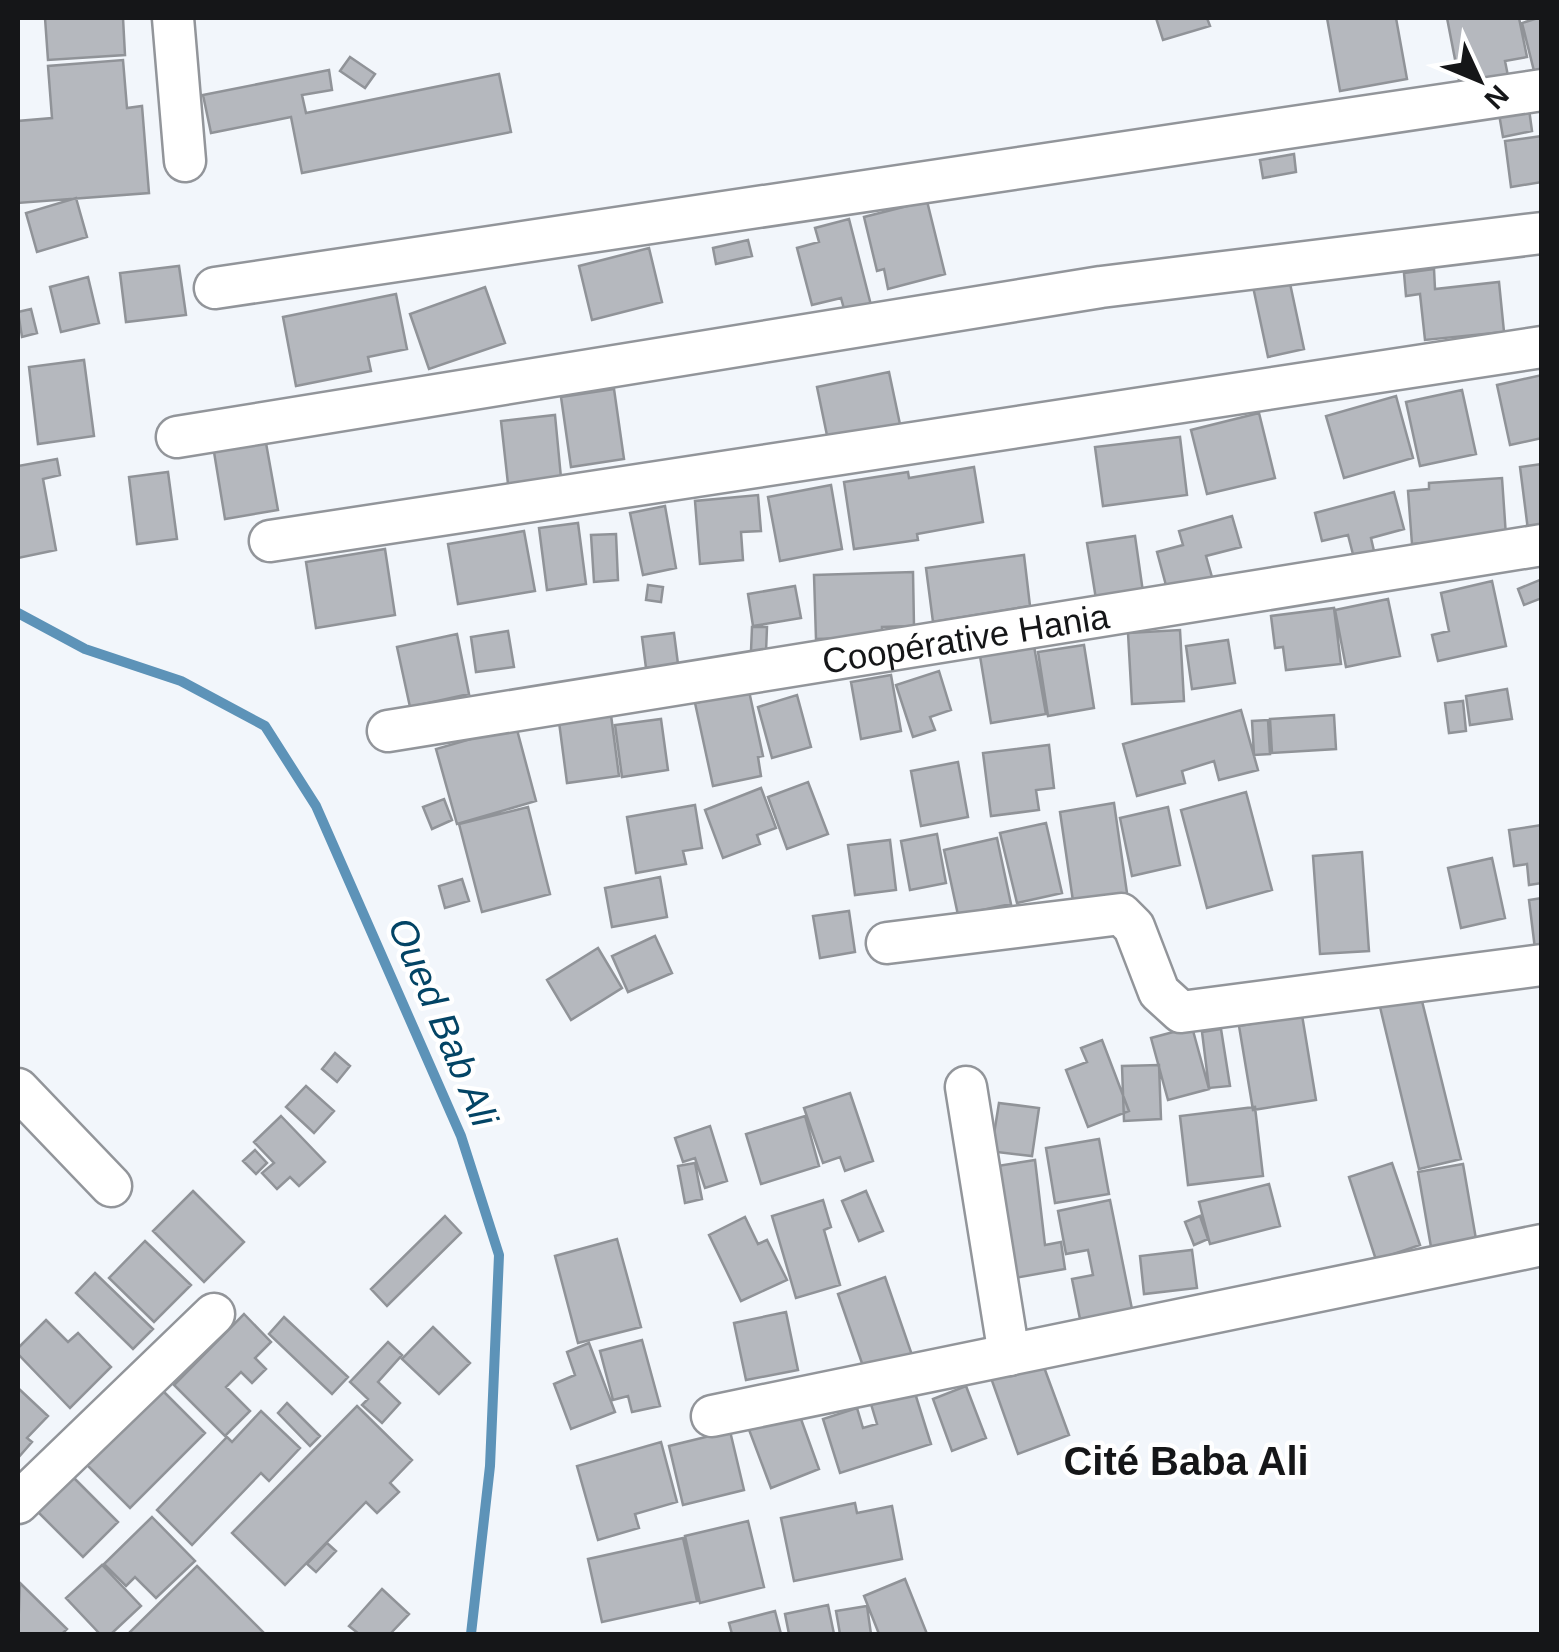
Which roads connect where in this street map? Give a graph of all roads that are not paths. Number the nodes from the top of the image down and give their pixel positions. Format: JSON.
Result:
{"nodes":[{"id":1,"x":173,"y":18,"type":"edge"},
{"id":2,"x":1542,"y":90,"type":"edge"},
{"id":3,"x":185,"y":161,"type":"dead end"},
{"id":4,"x":1542,"y":234,"type":"edge"},
{"id":5,"x":215,"y":288,"type":"dead end"},
{"id":6,"x":1542,"y":347,"type":"edge"},
{"id":7,"x":177,"y":438,"type":"dead end"},
{"id":8,"x":270,"y":541,"type":"dead end"},
{"id":9,"x":1542,"y":544,"type":"edge"},
{"id":10,"x":388,"y":731,"type":"dead end"},
{"id":11,"x":888,"y":943,"type":"dead end"},
{"id":12,"x":1542,"y":964,"type":"edge"},
{"id":13,"x":966,"y":1087,"type":"dead end"},
{"id":14,"x":18,"y":1090,"type":"edge"},
{"id":15,"x":112,"y":1186,"type":"dead end"},
{"id":16,"x":1542,"y":1245,"type":"edge"},
{"id":17,"x":214,"y":1314,"type":"dead end"},
{"id":18,"x":1009,"y":1355,"type":"junction"},
{"id":19,"x":712,"y":1416,"type":"dead end"},
{"id":20,"x":18,"y":1503,"type":"edge"}],
"edges":[{"from":1,"to":3,"type":"street"},
{"from":2,"to":5,"type":"street"},
{"from":4,"to":7,"type":"street"},
{"from":6,"to":8,"type":"street"},
{"from":9,"to":10,"type":"street","name":"Coopérative Hania"},
{"from":11,"to":12,"type":"street"},
{"from":13,"to":18,"type":"street"},
{"from":14,"to":15,"type":"street"},
{"from":16,"to":18,"type":"street"},
{"from":17,"to":20,"type":"street"},
{"from":18,"to":19,"type":"street"}]}
